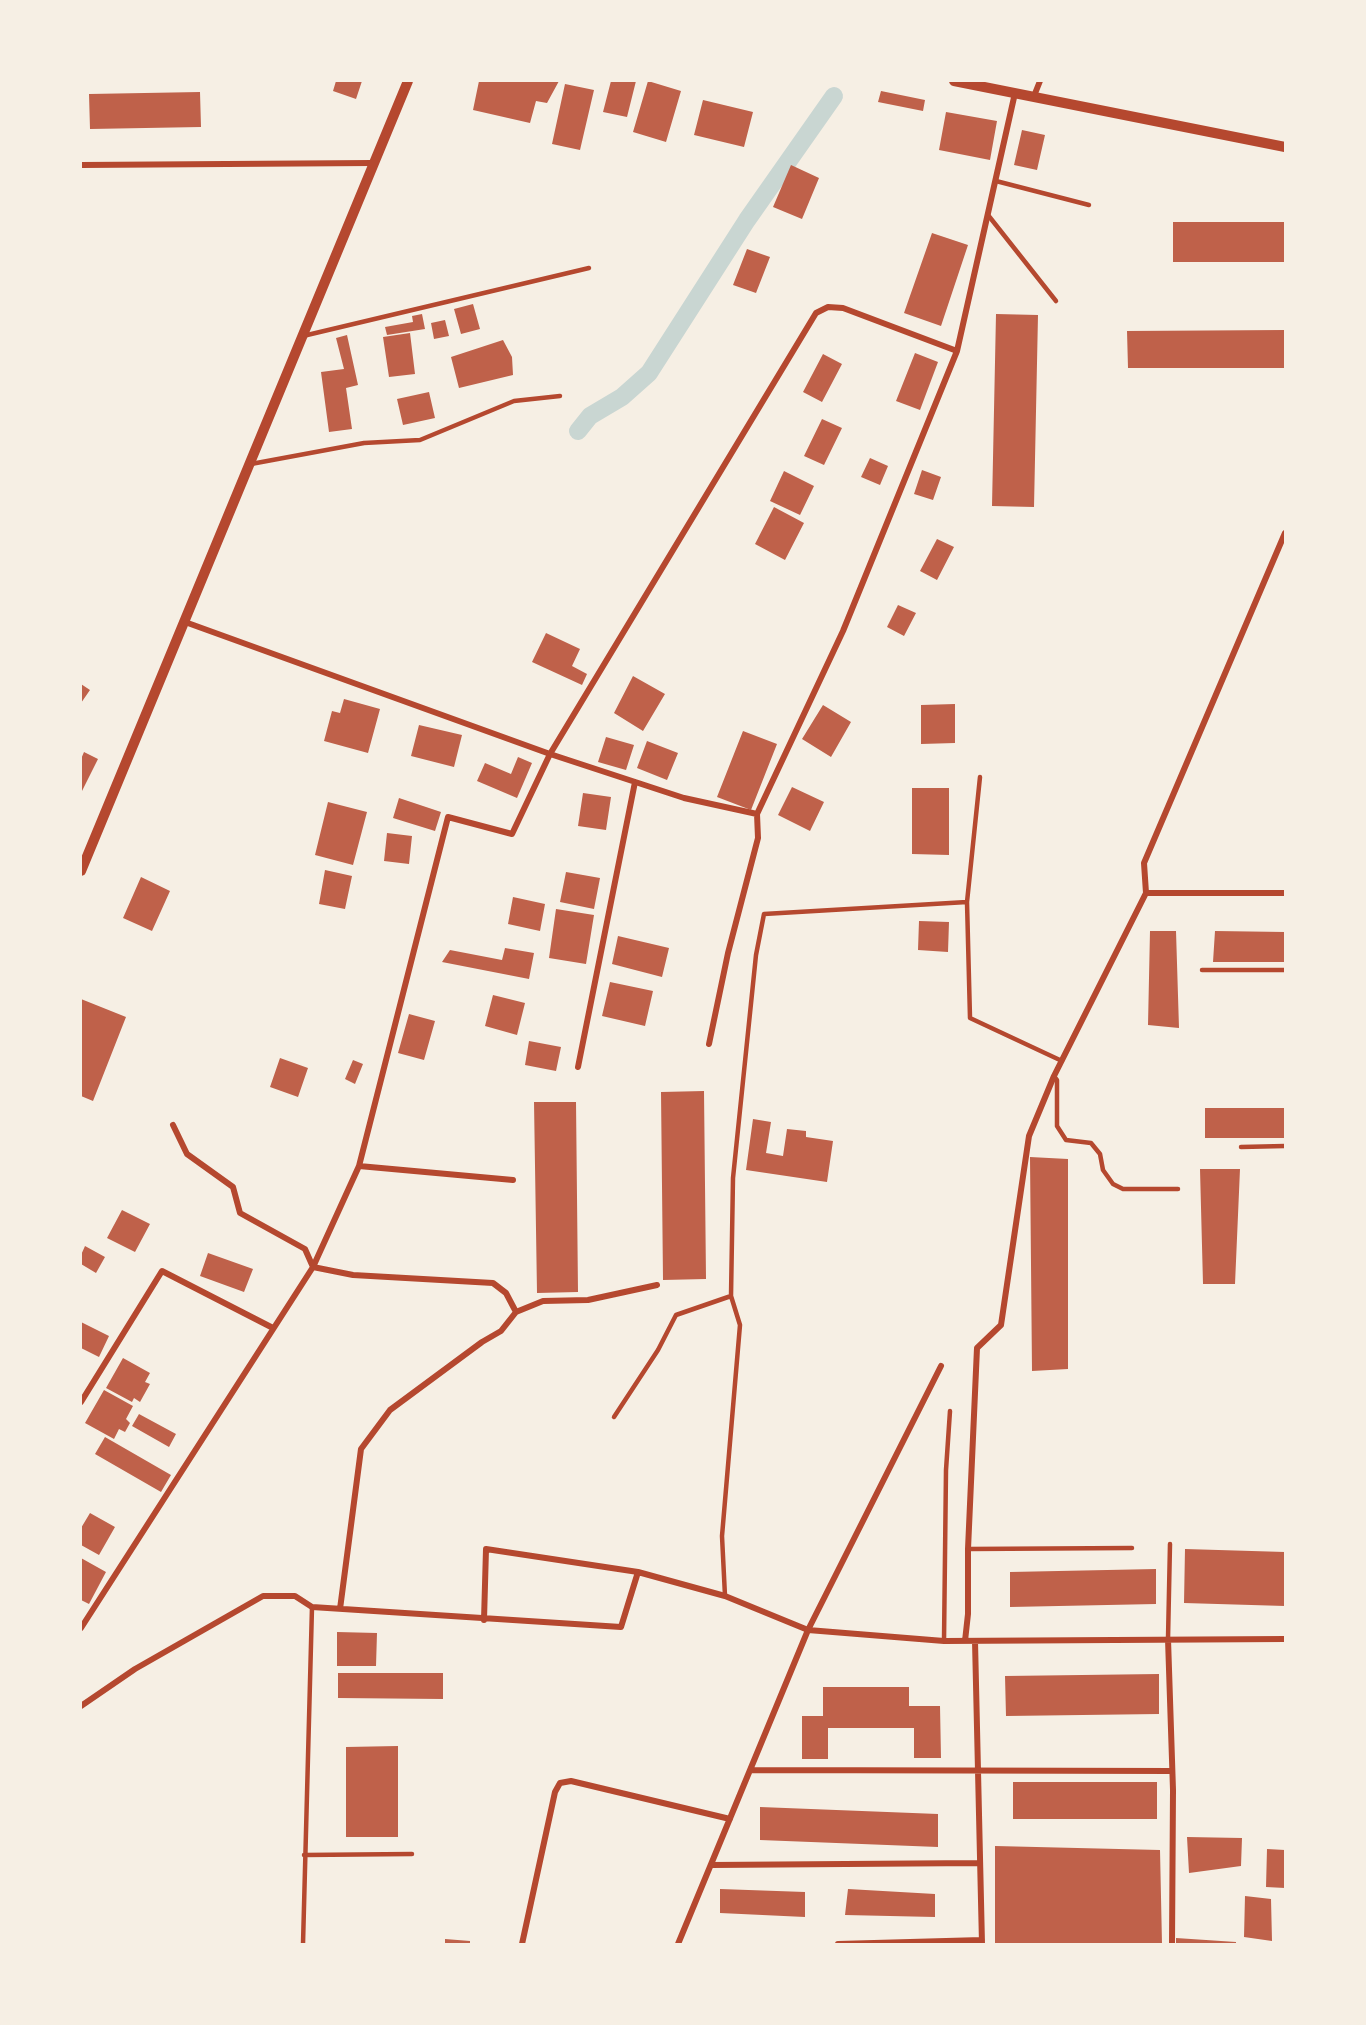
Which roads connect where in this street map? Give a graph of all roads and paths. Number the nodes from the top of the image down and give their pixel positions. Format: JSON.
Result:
{"nodes":[{"id":1,"x":408,"y":81,"type":"edge"},
{"id":2,"x":954,"y":81,"type":"edge"},
{"id":3,"x":1040,"y":81,"type":"edge"},
{"id":4,"x":1015,"y":93,"type":"junction"},
{"id":5,"x":1034,"y":96,"type":"junction"},
{"id":6,"x":1285,"y":147,"type":"edge"},
{"id":7,"x":372,"y":163,"type":"junction"},
{"id":8,"x":81,"y":165,"type":"edge"},
{"id":9,"x":996,"y":181,"type":"junction"},
{"id":10,"x":1089,"y":205,"type":"dead end"},
{"id":11,"x":988,"y":214,"type":"junction"},
{"id":12,"x":590,"y":268,"type":"dead end"},
{"id":13,"x":1056,"y":301,"type":"dead end"},
{"id":14,"x":302,"y":337,"type":"junction"},
{"id":15,"x":957,"y":351,"type":"junction"},
{"id":16,"x":560,"y":396,"type":"dead end"},
{"id":17,"x":250,"y":464,"type":"junction"},
{"id":18,"x":1285,"y":533,"type":"edge"},
{"id":19,"x":185,"y":622,"type":"junction"},
{"id":20,"x":550,"y":754,"type":"junction"},
{"id":21,"x":980,"y":777,"type":"dead end"},
{"id":22,"x":635,"y":782,"type":"junction"},
{"id":23,"x":757,"y":814,"type":"junction"},
{"id":24,"x":81,"y":871,"type":"edge"},
{"id":25,"x":1285,"y":893,"type":"edge"},
{"id":26,"x":1146,"y":894,"type":"junction"},
{"id":27,"x":967,"y":902,"type":"junction"},
{"id":28,"x":1202,"y":969,"type":"dead end"},
{"id":29,"x":1285,"y":969,"type":"edge"},
{"id":30,"x":709,"y":1044,"type":"dead end"},
{"id":31,"x":1062,"y":1061,"type":"junction"},
{"id":32,"x":578,"y":1067,"type":"dead end"},
{"id":33,"x":1054,"y":1076,"type":"junction"},
{"id":34,"x":173,"y":1125,"type":"dead end"},
{"id":35,"x":1285,"y":1146,"type":"edge"},
{"id":36,"x":1241,"y":1147,"type":"dead end"},
{"id":37,"x":359,"y":1166,"type":"junction"},
{"id":38,"x":513,"y":1180,"type":"dead end"},
{"id":39,"x":1178,"y":1189,"type":"dead end"},
{"id":40,"x":313,"y":1267,"type":"junction"},
{"id":41,"x":657,"y":1285,"type":"dead end"},
{"id":42,"x":731,"y":1296,"type":"junction"},
{"id":43,"x":516,"y":1312,"type":"junction"},
{"id":44,"x":273,"y":1328,"type":"junction"},
{"id":45,"x":941,"y":1366,"type":"dead end"},
{"id":46,"x":81,"y":1402,"type":"edge"},
{"id":47,"x":950,"y":1411,"type":"dead end"},
{"id":48,"x":614,"y":1417,"type":"dead end"},
{"id":49,"x":1170,"y":1544,"type":"dead end"},
{"id":50,"x":1132,"y":1548,"type":"dead end"},
{"id":51,"x":968,"y":1549,"type":"junction"},
{"id":52,"x":638,"y":1572,"type":"junction"},
{"id":53,"x":725,"y":1596,"type":"junction"},
{"id":54,"x":312,"y":1607,"type":"junction"},
{"id":55,"x":340,"y":1609,"type":"junction"},
{"id":56,"x":484,"y":1620,"type":"junction"},
{"id":57,"x":81,"y":1628,"type":"edge"},
{"id":58,"x":808,"y":1630,"type":"junction"},
{"id":59,"x":1285,"y":1639,"type":"edge"},
{"id":60,"x":1168,"y":1640,"type":"junction"},
{"id":61,"x":944,"y":1641,"type":"junction"},
{"id":62,"x":965,"y":1641,"type":"junction"},
{"id":63,"x":975,"y":1641,"type":"junction"},
{"id":64,"x":81,"y":1706,"type":"edge"},
{"id":65,"x":978,"y":1769,"type":"junction"},
{"id":66,"x":751,"y":1770,"type":"junction"},
{"id":67,"x":1172,"y":1771,"type":"junction"},
{"id":68,"x":730,"y":1819,"type":"junction"},
{"id":69,"x":412,"y":1854,"type":"dead end"},
{"id":70,"x":304,"y":1855,"type":"junction"},
{"id":71,"x":980,"y":1863,"type":"junction"},
{"id":72,"x":711,"y":1865,"type":"junction"},
{"id":73,"x":982,"y":1942,"type":"edge"},
{"id":74,"x":303,"y":1944,"type":"edge"},
{"id":75,"x":522,"y":1944,"type":"edge"},
{"id":76,"x":678,"y":1944,"type":"edge"},
{"id":77,"x":838,"y":1944,"type":"edge"},
{"id":78,"x":1172,"y":1944,"type":"edge"}],
"edges":[{"from":1,"to":7,"type":"street"},
{"from":2,"to":4,"type":"street"},
{"from":3,"to":5,"type":"street"},
{"from":4,"to":5,"type":"street"},
{"from":4,"to":9,"type":"street"},
{"from":5,"to":6,"type":"street"},
{"from":7,"to":8,"type":"street"},
{"from":7,"to":14,"type":"street"},
{"from":9,"to":10,"type":"lane"},
{"from":9,"to":11,"type":"street"},
{"from":11,"to":13,"type":"lane"},
{"from":11,"to":15,"type":"street"},
{"from":12,"to":14,"type":"lane"},
{"from":14,"to":17,"type":"street"},
{"from":15,"to":20,"type":"street"},
{"from":15,"to":23,"type":"street"},
{"from":16,"to":17,"type":"lane"},
{"from":17,"to":19,"type":"street"},
{"from":18,"to":26,"type":"street"},
{"from":19,"to":20,"type":"street"},
{"from":19,"to":24,"type":"street"},
{"from":20,"to":22,"type":"street"},
{"from":20,"to":37,"type":"street"},
{"from":21,"to":27,"type":"lane"},
{"from":22,"to":23,"type":"street"},
{"from":22,"to":32,"type":"street"},
{"from":23,"to":30,"type":"street"},
{"from":25,"to":26,"type":"street"},
{"from":26,"to":31,"type":"street"},
{"from":27,"to":31,"type":"lane"},
{"from":27,"to":42,"type":"lane"},
{"from":28,"to":29,"type":"lane"},
{"from":31,"to":33,"type":"street"},
{"from":33,"to":39,"type":"lane"},
{"from":33,"to":51,"type":"street"},
{"from":34,"to":40,"type":"street"},
{"from":35,"to":36,"type":"lane"},
{"from":37,"to":38,"type":"street"},
{"from":37,"to":40,"type":"street"},
{"from":40,"to":43,"type":"street"},
{"from":40,"to":44,"type":"street"},
{"from":41,"to":43,"type":"street"},
{"from":42,"to":48,"type":"lane"},
{"from":42,"to":53,"type":"lane"},
{"from":43,"to":55,"type":"street"},
{"from":44,"to":46,"type":"street"},
{"from":44,"to":57,"type":"street"},
{"from":45,"to":58,"type":"street"},
{"from":47,"to":61,"type":"lane"},
{"from":49,"to":60,"type":"lane"},
{"from":50,"to":51,"type":"lane"},
{"from":51,"to":62,"type":"street"},
{"from":52,"to":53,"type":"street"},
{"from":52,"to":56,"type":"street"},
{"from":52,"to":56,"type":"street"},
{"from":53,"to":58,"type":"street"},
{"from":54,"to":55,"type":"street"},
{"from":54,"to":64,"type":"street"},
{"from":54,"to":70,"type":"lane"},
{"from":55,"to":56,"type":"street"},
{"from":58,"to":61,"type":"street"},
{"from":58,"to":66,"type":"street"},
{"from":59,"to":60,"type":"street"},
{"from":60,"to":63,"type":"street"},
{"from":60,"to":67,"type":"street"},
{"from":61,"to":62,"type":"street"},
{"from":62,"to":63,"type":"street"},
{"from":63,"to":65,"type":"street"},
{"from":65,"to":66,"type":"street"},
{"from":65,"to":67,"type":"street"},
{"from":65,"to":71,"type":"street"},
{"from":66,"to":68,"type":"street"},
{"from":67,"to":78,"type":"street"},
{"from":68,"to":72,"type":"street"},
{"from":68,"to":75,"type":"street"},
{"from":69,"to":70,"type":"lane"},
{"from":70,"to":74,"type":"lane"},
{"from":71,"to":72,"type":"street"},
{"from":71,"to":73,"type":"street"},
{"from":72,"to":76,"type":"street"},
{"from":73,"to":77,"type":"street"}]}
